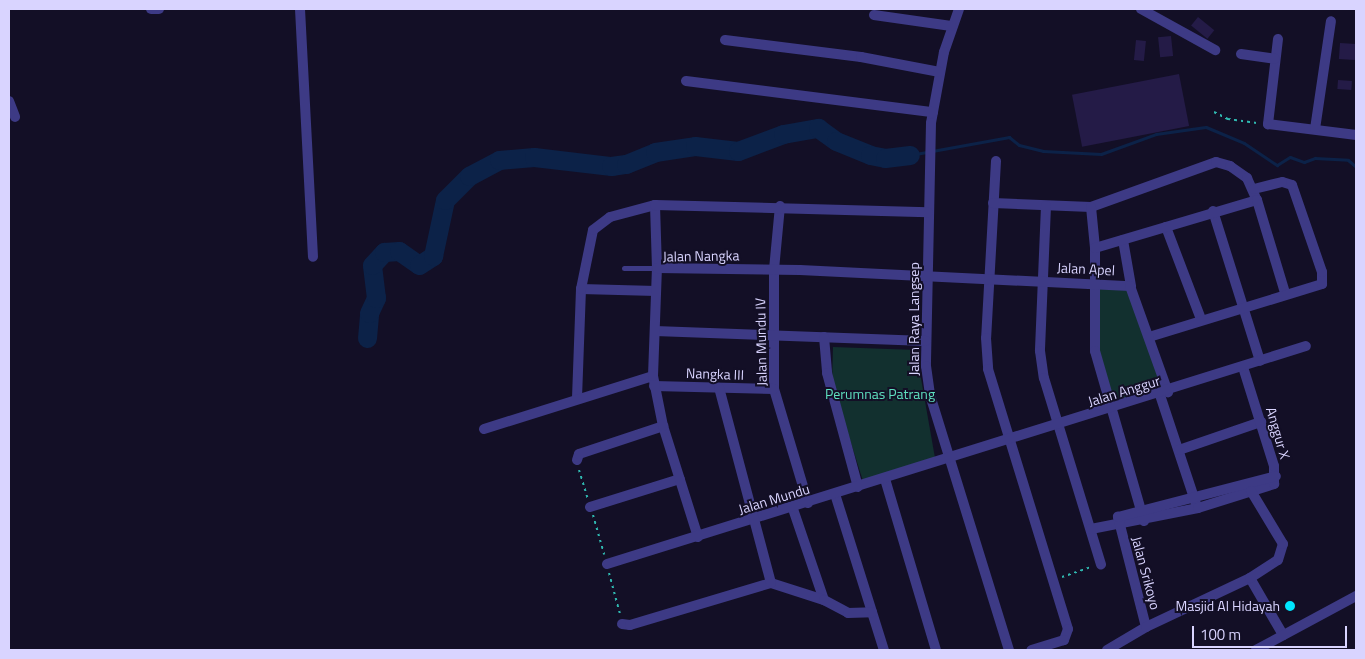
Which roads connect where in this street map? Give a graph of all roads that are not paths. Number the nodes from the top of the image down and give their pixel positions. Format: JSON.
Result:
{"nodes":[{"id":1,"x":151,"y":9,"type":"edge"},
{"id":2,"x":159,"y":9,"type":"edge"},
{"id":3,"x":300,"y":9,"type":"edge"},
{"id":4,"x":959,"y":9,"type":"edge"},
{"id":5,"x":1140,"y":9,"type":"edge"},
{"id":6,"x":874,"y":15,"type":"dead end"},
{"id":7,"x":1331,"y":21,"type":"dead end"},
{"id":8,"x":951,"y":26,"type":"junction"},
{"id":9,"x":1278,"y":39,"type":"dead end"},
{"id":10,"x":725,"y":40,"type":"dead end"},
{"id":11,"x":1215,"y":50,"type":"dead end"},
{"id":12,"x":1241,"y":54,"type":"dead end"},
{"id":13,"x":1275,"y":59,"type":"junction"},
{"id":14,"x":940,"y":72,"type":"junction"},
{"id":15,"x":686,"y":81,"type":"dead end"},
{"id":16,"x":9,"y":101,"type":"edge"},
{"id":17,"x":933,"y":112,"type":"junction"},
{"id":18,"x":15,"y":117,"type":"dead end"},
{"id":19,"x":1315,"y":129,"type":"junction"},
{"id":20,"x":1356,"y":135,"type":"edge"},
{"id":21,"x":996,"y":161,"type":"dead end"},
{"id":22,"x":1254,"y":189,"type":"junction"},
{"id":23,"x":1257,"y":200,"type":"junction"},
{"id":24,"x":993,"y":203,"type":"junction"},
{"id":25,"x":655,"y":205,"type":"junction"},
{"id":26,"x":780,"y":206,"type":"junction"},
{"id":27,"x":1046,"y":206,"type":"junction"},
{"id":28,"x":1091,"y":206,"type":"junction"},
{"id":29,"x":1214,"y":211,"type":"junction"},
{"id":30,"x":928,"y":212,"type":"junction"},
{"id":31,"x":1166,"y":227,"type":"junction"},
{"id":32,"x":1123,"y":240,"type":"junction"},
{"id":33,"x":1095,"y":248,"type":"junction"},
{"id":34,"x":313,"y":257,"type":"dead end"},
{"id":35,"x":624,"y":268,"type":"dead end"},
{"id":36,"x":657,"y":268,"type":"junction"},
{"id":37,"x":774,"y":270,"type":"junction"},
{"id":38,"x":927,"y":278,"type":"junction"},
{"id":39,"x":988,"y":278,"type":"junction"},
{"id":40,"x":1041,"y":280,"type":"junction"},
{"id":41,"x":1094,"y":283,"type":"junction"},
{"id":42,"x":1131,"y":286,"type":"junction"},
{"id":43,"x":581,"y":288,"type":"junction"},
{"id":44,"x":656,"y":292,"type":"junction"},
{"id":45,"x":1285,"y":293,"type":"junction"},
{"id":46,"x":1243,"y":306,"type":"junction"},
{"id":47,"x":1201,"y":319,"type":"junction"},
{"id":48,"x":655,"y":331,"type":"junction"},
{"id":49,"x":773,"y":336,"type":"junction"},
{"id":50,"x":1149,"y":336,"type":"junction"},
{"id":51,"x":824,"y":337,"type":"junction"},
{"id":52,"x":926,"y":341,"type":"junction"},
{"id":53,"x":1306,"y":346,"type":"dead end"},
{"id":54,"x":1260,"y":361,"type":"junction"},
{"id":55,"x":1242,"y":367,"type":"junction"},
{"id":56,"x":653,"y":381,"type":"junction"},
{"id":57,"x":719,"y":388,"type":"junction"},
{"id":58,"x":774,"y":389,"type":"junction"},
{"id":59,"x":1164,"y":393,"type":"junction"},
{"id":60,"x":577,"y":398,"type":"junction"},
{"id":61,"x":1111,"y":410,"type":"junction"},
{"id":62,"x":1261,"y":422,"type":"junction"},
{"id":63,"x":1061,"y":424,"type":"junction"},
{"id":64,"x":662,"y":426,"type":"junction"},
{"id":65,"x":484,"y":428,"type":"dead end"},
{"id":66,"x":1010,"y":439,"type":"junction"},
{"id":67,"x":1179,"y":450,"type":"junction"},
{"id":68,"x":949,"y":458,"type":"junction"},
{"id":69,"x":577,"y":460,"type":"dead end"},
{"id":70,"x":1276,"y":476,"type":"junction"},
{"id":71,"x":680,"y":479,"type":"junction"},
{"id":72,"x":885,"y":480,"type":"junction"},
{"id":73,"x":858,"y":486,"type":"junction"},
{"id":74,"x":1251,"y":490,"type":"junction"},
{"id":75,"x":835,"y":494,"type":"junction"},
{"id":76,"x":808,"y":503,"type":"junction"},
{"id":77,"x":1196,"y":503,"type":"junction"},
{"id":78,"x":590,"y":507,"type":"dead end"},
{"id":79,"x":793,"y":509,"type":"junction"},
{"id":80,"x":1143,"y":516,"type":"junction"},
{"id":81,"x":755,"y":520,"type":"junction"},
{"id":82,"x":1119,"y":525,"type":"junction"},
{"id":83,"x":1091,"y":529,"type":"junction"},
{"id":84,"x":698,"y":537,"type":"junction"},
{"id":85,"x":607,"y":564,"type":"road end"},
{"id":86,"x":1100,"y":564,"type":"road end"},
{"id":87,"x":1250,"y":578,"type":"junction"},
{"id":88,"x":771,"y":583,"type":"junction"},
{"id":89,"x":1356,"y":596,"type":"edge"},
{"id":90,"x":824,"y":600,"type":"junction"},
{"id":91,"x":872,"y":612,"type":"junction"},
{"id":92,"x":622,"y":624,"type":"road end"},
{"id":93,"x":1146,"y":627,"type":"junction"},
{"id":94,"x":1283,"y":635,"type":"junction"},
{"id":95,"x":884,"y":650,"type":"edge"},
{"id":96,"x":936,"y":650,"type":"edge"},
{"id":97,"x":1009,"y":650,"type":"edge"},
{"id":98,"x":1032,"y":650,"type":"edge"},
{"id":99,"x":1108,"y":650,"type":"edge"},
{"id":100,"x":1256,"y":650,"type":"edge"}],
"edges":[{"from":1,"to":2,"type":"street"},
{"from":3,"to":34,"type":"street"},
{"from":4,"to":8,"type":"street","name":"Jalan Raya Langsep"},
{"from":5,"to":11,"type":"street"},
{"from":6,"to":8,"type":"street"},
{"from":7,"to":19,"type":"street"},
{"from":8,"to":14,"type":"street","name":"Jalan Raya Langsep"},
{"from":9,"to":13,"type":"street"},
{"from":10,"to":14,"type":"street"},
{"from":12,"to":13,"type":"street"},
{"from":13,"to":19,"type":"street"},
{"from":14,"to":17,"type":"street","name":"Jalan Raya Langsep"},
{"from":15,"to":17,"type":"street"},
{"from":16,"to":18,"type":"street"},
{"from":17,"to":30,"type":"street","name":"Jalan Raya Langsep"},
{"from":19,"to":20,"type":"street"},
{"from":21,"to":24,"type":"street"},
{"from":22,"to":23,"type":"street"},
{"from":22,"to":28,"type":"street"},
{"from":22,"to":45,"type":"street"},
{"from":23,"to":29,"type":"street"},
{"from":23,"to":45,"type":"street"},
{"from":24,"to":27,"type":"street"},
{"from":24,"to":39,"type":"street"},
{"from":25,"to":26,"type":"street"},
{"from":25,"to":36,"type":"street"},
{"from":25,"to":43,"type":"street"},
{"from":26,"to":30,"type":"street"},
{"from":26,"to":37,"type":"street","name":"Jalan Mundu IV"},
{"from":27,"to":28,"type":"street"},
{"from":27,"to":40,"type":"street"},
{"from":28,"to":33,"type":"street"},
{"from":29,"to":31,"type":"street"},
{"from":29,"to":46,"type":"street"},
{"from":30,"to":38,"type":"street","name":"Jalan Raya Langsep"},
{"from":31,"to":32,"type":"street"},
{"from":31,"to":47,"type":"street"},
{"from":32,"to":33,"type":"street"},
{"from":32,"to":42,"type":"street"},
{"from":33,"to":41,"type":"street"},
{"from":35,"to":36,"type":"lane"},
{"from":36,"to":37,"type":"street","name":"Jalan Nangka"},
{"from":36,"to":44,"type":"street","name":"Jalan Nangka"},
{"from":37,"to":38,"type":"street","name":"Jalan Nangka"},
{"from":37,"to":49,"type":"street","name":"Jalan Mundu IV"},
{"from":38,"to":39,"type":"street","name":"Jalan Apel"},
{"from":38,"to":52,"type":"street","name":"Jalan Raya Langsep"},
{"from":39,"to":40,"type":"street","name":"Jalan Apel"},
{"from":39,"to":66,"type":"street"},
{"from":40,"to":41,"type":"street","name":"Jalan Apel"},
{"from":40,"to":63,"type":"street"},
{"from":41,"to":42,"type":"street","name":"Jalan Apel"},
{"from":41,"to":61,"type":"street"},
{"from":42,"to":50,"type":"street","name":"Jalan Apel"},
{"from":43,"to":44,"type":"street"},
{"from":43,"to":60,"type":"street"},
{"from":44,"to":48,"type":"street","name":"Jalan Nangka"},
{"from":45,"to":46,"type":"street"},
{"from":46,"to":47,"type":"street"},
{"from":46,"to":54,"type":"street"},
{"from":47,"to":50,"type":"street"},
{"from":48,"to":49,"type":"street"},
{"from":48,"to":56,"type":"street","name":"Jalan Nangka"},
{"from":49,"to":51,"type":"street"},
{"from":49,"to":58,"type":"street","name":"Jalan Mundu IV"},
{"from":50,"to":59,"type":"street","name":"Jalan Apel"},
{"from":51,"to":52,"type":"street"},
{"from":51,"to":73,"type":"street"},
{"from":52,"to":68,"type":"street","name":"Jalan Raya Langsep"},
{"from":53,"to":54,"type":"street","name":"Jalan Anggur"},
{"from":54,"to":55,"type":"street","name":"Jalan Anggur"},
{"from":55,"to":59,"type":"street","name":"Jalan Anggur"},
{"from":55,"to":62,"type":"street","name":"Anggur X"},
{"from":56,"to":57,"type":"street","name":"Nangka III"},
{"from":56,"to":60,"type":"street","name":"Nangka III"},
{"from":56,"to":64,"type":"street","name":"Jalan Nangka"},
{"from":57,"to":58,"type":"street","name":"Nangka III"},
{"from":57,"to":81,"type":"street"},
{"from":58,"to":76,"type":"street","name":"Jalan Mundu IV"},
{"from":59,"to":61,"type":"street","name":"Jalan Anggur"},
{"from":59,"to":67,"type":"street","name":"Jalan Apel"},
{"from":60,"to":65,"type":"street","name":"Nangka III"},
{"from":61,"to":63,"type":"street","name":"Jalan Anggur"},
{"from":61,"to":80,"type":"street"},
{"from":62,"to":67,"type":"street"},
{"from":62,"to":70,"type":"street","name":"Anggur X"},
{"from":63,"to":66,"type":"street","name":"Jalan Anggur"},
{"from":63,"to":83,"type":"street"},
{"from":64,"to":69,"type":"street"},
{"from":64,"to":71,"type":"street","name":"Jalan Nangka"},
{"from":66,"to":68,"type":"street","name":"Jalan Anggur"},
{"from":66,"to":98,"type":"street"},
{"from":67,"to":77,"type":"street","name":"Jalan Apel"},
{"from":68,"to":72,"type":"street","name":"Jalan Mundu"},
{"from":68,"to":97,"type":"street","name":"Jalan Raya Langsep"},
{"from":70,"to":74,"type":"street","name":"Anggur X"},
{"from":70,"to":77,"type":"street"},
{"from":71,"to":78,"type":"street"},
{"from":71,"to":84,"type":"street","name":"Jalan Nangka"},
{"from":72,"to":73,"type":"street","name":"Jalan Mundu"},
{"from":72,"to":96,"type":"street"},
{"from":73,"to":75,"type":"street","name":"Jalan Mundu"},
{"from":74,"to":77,"type":"street"},
{"from":74,"to":87,"type":"street"},
{"from":75,"to":76,"type":"street","name":"Jalan Mundu"},
{"from":75,"to":91,"type":"street"},
{"from":76,"to":79,"type":"street","name":"Jalan Mundu"},
{"from":77,"to":80,"type":"street"},
{"from":79,"to":81,"type":"street","name":"Jalan Mundu"},
{"from":79,"to":90,"type":"street"},
{"from":80,"to":82,"type":"street"},
{"from":81,"to":84,"type":"street","name":"Jalan Mundu"},
{"from":81,"to":88,"type":"street"},
{"from":82,"to":83,"type":"street"},
{"from":82,"to":93,"type":"street","name":"Jalan Srikoyo"},
{"from":83,"to":86,"type":"street"},
{"from":84,"to":85,"type":"street","name":"Jalan Mundu"},
{"from":87,"to":93,"type":"street"},
{"from":87,"to":94,"type":"street"},
{"from":88,"to":90,"type":"street"},
{"from":88,"to":92,"type":"street"},
{"from":89,"to":94,"type":"street"},
{"from":90,"to":91,"type":"street"},
{"from":91,"to":95,"type":"street"},
{"from":93,"to":99,"type":"street"},
{"from":94,"to":100,"type":"street"}]}
